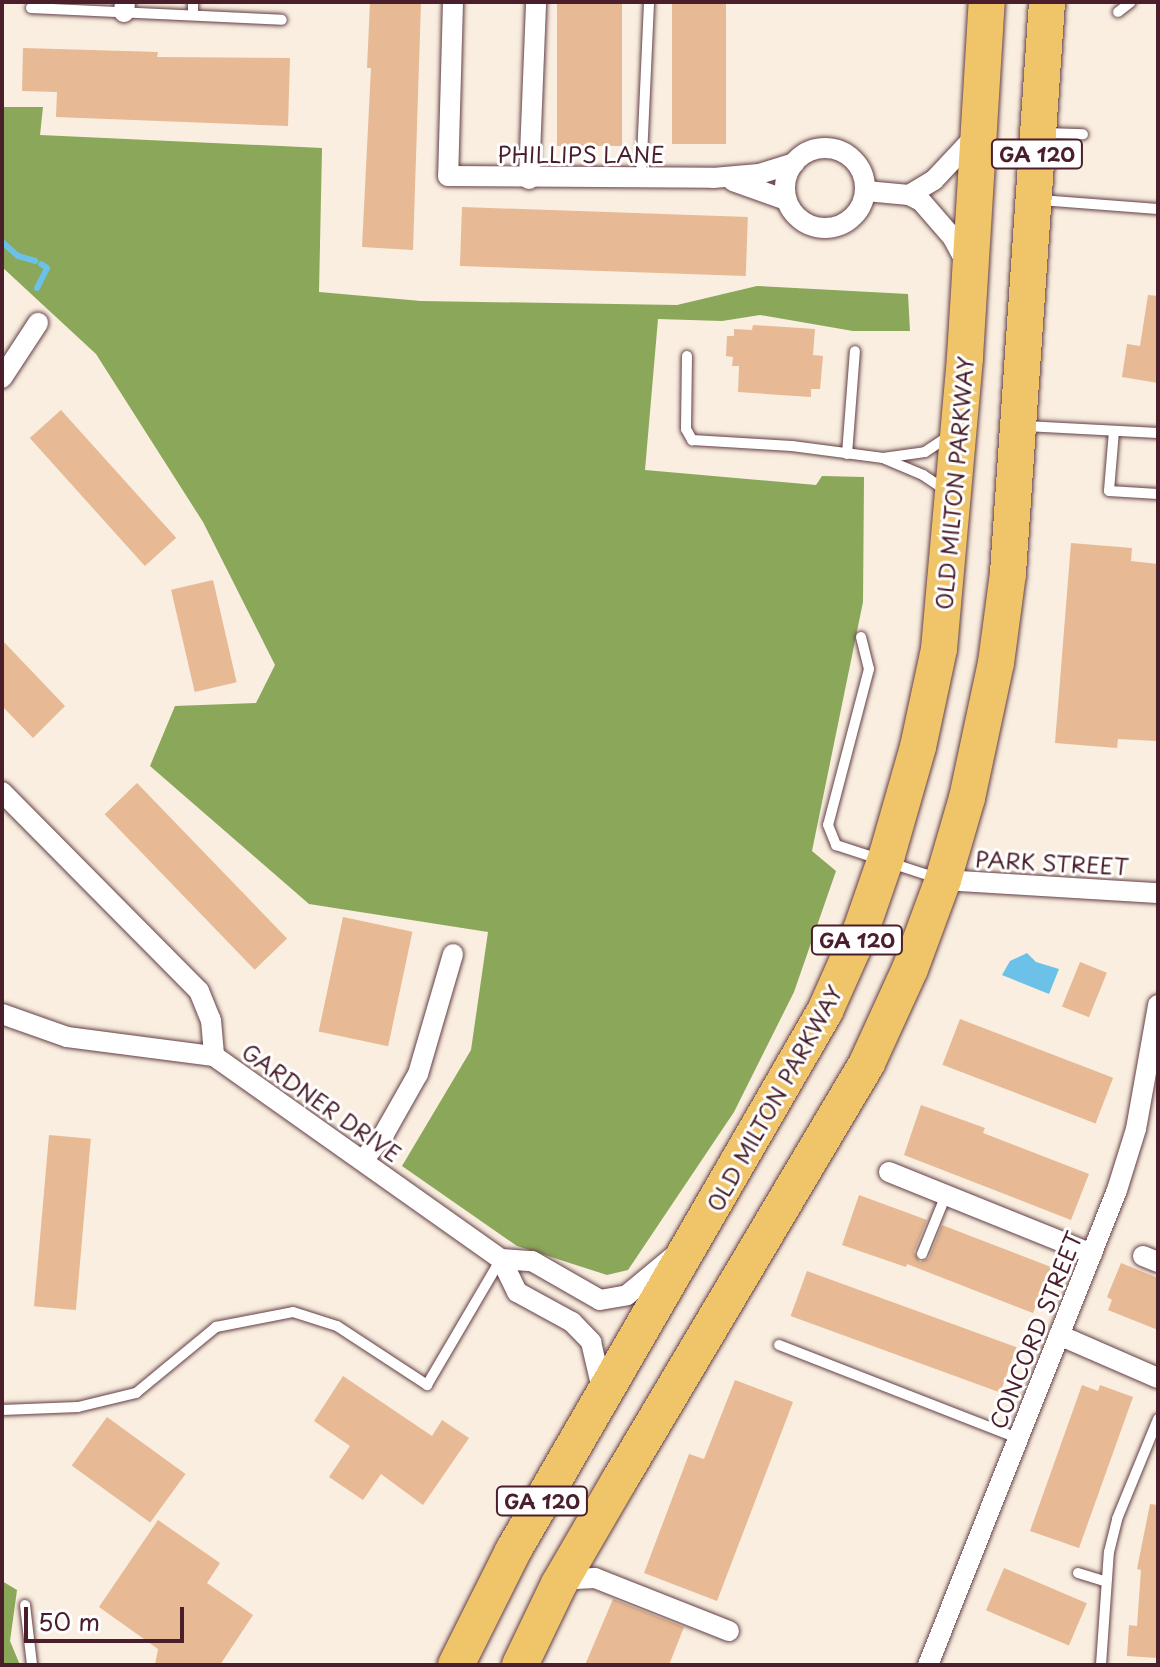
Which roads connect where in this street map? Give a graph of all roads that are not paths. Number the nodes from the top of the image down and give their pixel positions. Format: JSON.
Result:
{"nodes":[{"id":1,"x":193,"y":2,"type":"edge"},
{"id":2,"x":453,"y":2,"type":"edge"},
{"id":3,"x":536,"y":2,"type":"edge"},
{"id":4,"x":649,"y":2,"type":"edge"},
{"id":5,"x":987,"y":2,"type":"edge"},
{"id":6,"x":1047,"y":2,"type":"edge"},
{"id":7,"x":1119,"y":2,"type":"edge"},
{"id":8,"x":1131,"y":2,"type":"edge"},
{"id":9,"x":125,"y":7,"type":"edge"},
{"id":10,"x":31,"y":8,"type":"dead end"},
{"id":11,"x":193,"y":15,"type":"junction"},
{"id":12,"x":282,"y":20,"type":"dead end"},
{"id":13,"x":977,"y":133,"type":"junction"},
{"id":14,"x":1039,"y":133,"type":"junction"},
{"id":15,"x":1083,"y":134,"type":"dead end"},
{"id":16,"x":794,"y":163,"type":"junction"},
{"id":17,"x":713,"y":178,"type":"junction"},
{"id":18,"x":529,"y":179,"type":"junction"},
{"id":19,"x":641,"y":179,"type":"junction"},
{"id":20,"x":866,"y":191,"type":"junction"},
{"id":21,"x":909,"y":195,"type":"junction"},
{"id":22,"x":1034,"y":199,"type":"junction"},
{"id":23,"x":786,"y":200,"type":"junction"},
{"id":24,"x":1158,"y":209,"type":"edge"},
{"id":25,"x":971,"y":270,"type":"junction"},
{"id":26,"x":38,"y":323,"type":"dead end"},
{"id":27,"x":855,"y":351,"type":"dead end"},
{"id":28,"x":687,"y":356,"type":"dead end"},
{"id":29,"x":2,"y":378,"type":"edge"},
{"id":30,"x":1019,"y":426,"type":"junction"},
{"id":31,"x":958,"y":431,"type":"junction"},
{"id":32,"x":1114,"y":431,"type":"junction"},
{"id":33,"x":1158,"y":433,"type":"edge"},
{"id":34,"x":847,"y":454,"type":"junction"},
{"id":35,"x":883,"y":458,"type":"junction"},
{"id":36,"x":1158,"y":494,"type":"edge"},
{"id":37,"x":953,"y":495,"type":"junction"},
{"id":38,"x":861,"y":637,"type":"dead end"},
{"id":39,"x":2,"y":792,"type":"edge"},
{"id":40,"x":884,"y":863,"type":"junction"},
{"id":41,"x":943,"y":880,"type":"junction"},
{"id":42,"x":1158,"y":893,"type":"edge"},
{"id":43,"x":453,"y":954,"type":"dead end"},
{"id":44,"x":1158,"y":1005,"type":"edge"},
{"id":45,"x":2,"y":1014,"type":"edge"},
{"id":46,"x":214,"y":1056,"type":"junction"},
{"id":47,"x":364,"y":1159,"type":"junction"},
{"id":48,"x":889,"y":1172,"type":"dead end"},
{"id":49,"x":946,"y":1195,"type":"junction"},
{"id":50,"x":694,"y":1241,"type":"junction"},
{"id":51,"x":922,"y":1254,"type":"dead end"},
{"id":52,"x":1092,"y":1254,"type":"junction"},
{"id":53,"x":501,"y":1259,"type":"junction"},
{"id":54,"x":1059,"y":1335,"type":"junction"},
{"id":55,"x":779,"y":1345,"type":"dead end"},
{"id":56,"x":1158,"y":1378,"type":"edge"},
{"id":57,"x":604,"y":1396,"type":"junction"},
{"id":58,"x":2,"y":1410,"type":"edge"},
{"id":59,"x":1158,"y":1419,"type":"edge"},
{"id":60,"x":1018,"y":1438,"type":"junction"},
{"id":61,"x":587,"y":1537,"type":"junction"},
{"id":62,"x":1078,"y":1573,"type":"dead end"},
{"id":63,"x":595,"y":1578,"type":"junction"},
{"id":64,"x":1105,"y":1581,"type":"junction"},
{"id":65,"x":559,"y":1584,"type":"junction"},
{"id":66,"x":25,"y":1605,"type":"dead end"},
{"id":67,"x":729,"y":1631,"type":"dead end"},
{"id":68,"x":32,"y":1665,"type":"edge"},
{"id":69,"x":456,"y":1665,"type":"edge"},
{"id":70,"x":520,"y":1665,"type":"edge"},
{"id":71,"x":928,"y":1665,"type":"edge"},
{"id":72,"x":1101,"y":1665,"type":"edge"}],
"edges":[{"from":1,"to":11,"type":"lane"},
{"from":2,"to":18,"type":"street","name":"PHILLIPS LANE"},
{"from":3,"to":18,"type":"street"},
{"from":4,"to":19,"type":"lane"},
{"from":5,"to":13,"type":"highway","name":"OLD MILTON PARKWAY","number":"GA 120"},
{"from":6,"to":14,"type":"highway","number":"GA 120"},
{"from":7,"to":8,"type":"lane"},
{"from":9,"to":10,"type":"lane"},
{"from":9,"to":11,"type":"lane"},
{"from":11,"to":12,"type":"lane"},
{"from":13,"to":21,"type":"street"},
{"from":13,"to":25,"type":"highway","name":"OLD MILTON PARKWAY","number":"GA 120"},
{"from":14,"to":15,"type":"lane"},
{"from":14,"to":22,"type":"highway","number":"GA 120"},
{"from":16,"to":17,"type":"street","name":"PHILLIPS LANE"},
{"from":16,"to":20,"type":"street"},
{"from":16,"to":23,"type":"street"},
{"from":17,"to":19,"type":"street","name":"PHILLIPS LANE"},
{"from":17,"to":23,"type":"street","name":"PHILLIPS LANE"},
{"from":18,"to":19,"type":"street","name":"PHILLIPS LANE"},
{"from":20,"to":21,"type":"street"},
{"from":20,"to":23,"type":"street"},
{"from":21,"to":25,"type":"street"},
{"from":22,"to":24,"type":"lane"},
{"from":22,"to":30,"type":"highway","number":"GA 120"},
{"from":25,"to":31,"type":"highway","name":"OLD MILTON PARKWAY","number":"GA 120"},
{"from":26,"to":29,"type":"street"},
{"from":27,"to":34,"type":"lane"},
{"from":28,"to":34,"type":"lane"},
{"from":30,"to":32,"type":"lane"},
{"from":30,"to":41,"type":"highway","number":"GA 120"},
{"from":31,"to":35,"type":"lane"},
{"from":31,"to":37,"type":"highway","name":"OLD MILTON PARKWAY","number":"GA 120"},
{"from":32,"to":33,"type":"lane"},
{"from":32,"to":36,"type":"lane"},
{"from":34,"to":35,"type":"lane"},
{"from":35,"to":37,"type":"lane"},
{"from":37,"to":40,"type":"highway","name":"OLD MILTON PARKWAY","number":"GA 120"},
{"from":38,"to":40,"type":"lane"},
{"from":39,"to":46,"type":"street"},
{"from":40,"to":41,"type":"lane"},
{"from":40,"to":50,"type":"highway","name":"OLD MILTON PARKWAY","number":"GA 120"},
{"from":41,"to":42,"type":"street","name":"PARK STREET"},
{"from":41,"to":61,"type":"highway","number":"GA 120"},
{"from":43,"to":47,"type":"street"},
{"from":44,"to":52,"type":"street","name":"CONCORD STREET"},
{"from":45,"to":46,"type":"street","name":"GARDNER DRIVE"},
{"from":46,"to":47,"type":"street","name":"GARDNER DRIVE"},
{"from":47,"to":53,"type":"street","name":"GARDNER DRIVE"},
{"from":48,"to":49,"type":"street"},
{"from":49,"to":51,"type":"lane"},
{"from":49,"to":52,"type":"street"},
{"from":50,"to":53,"type":"street","name":"GARDNER DRIVE"},
{"from":50,"to":57,"type":"highway","name":"OLD MILTON PARKWAY","number":"GA 120"},
{"from":52,"to":54,"type":"street","name":"CONCORD STREET"},
{"from":53,"to":57,"type":"street","name":"GARDNER DRIVE"},
{"from":53,"to":58,"type":"lane"},
{"from":54,"to":56,"type":"street"},
{"from":54,"to":60,"type":"street","name":"CONCORD STREET"},
{"from":55,"to":60,"type":"lane"},
{"from":57,"to":69,"type":"highway","name":"OLD MILTON PARKWAY","number":"GA 120"},
{"from":59,"to":64,"type":"lane"},
{"from":60,"to":71,"type":"street","name":"CONCORD STREET"},
{"from":61,"to":63,"type":"street"},
{"from":61,"to":65,"type":"highway","number":"GA 120"},
{"from":62,"to":64,"type":"lane"},
{"from":63,"to":65,"type":"street"},
{"from":63,"to":67,"type":"street"},
{"from":64,"to":72,"type":"lane"},
{"from":65,"to":70,"type":"highway","number":"GA 120"},
{"from":66,"to":68,"type":"lane"}]}
